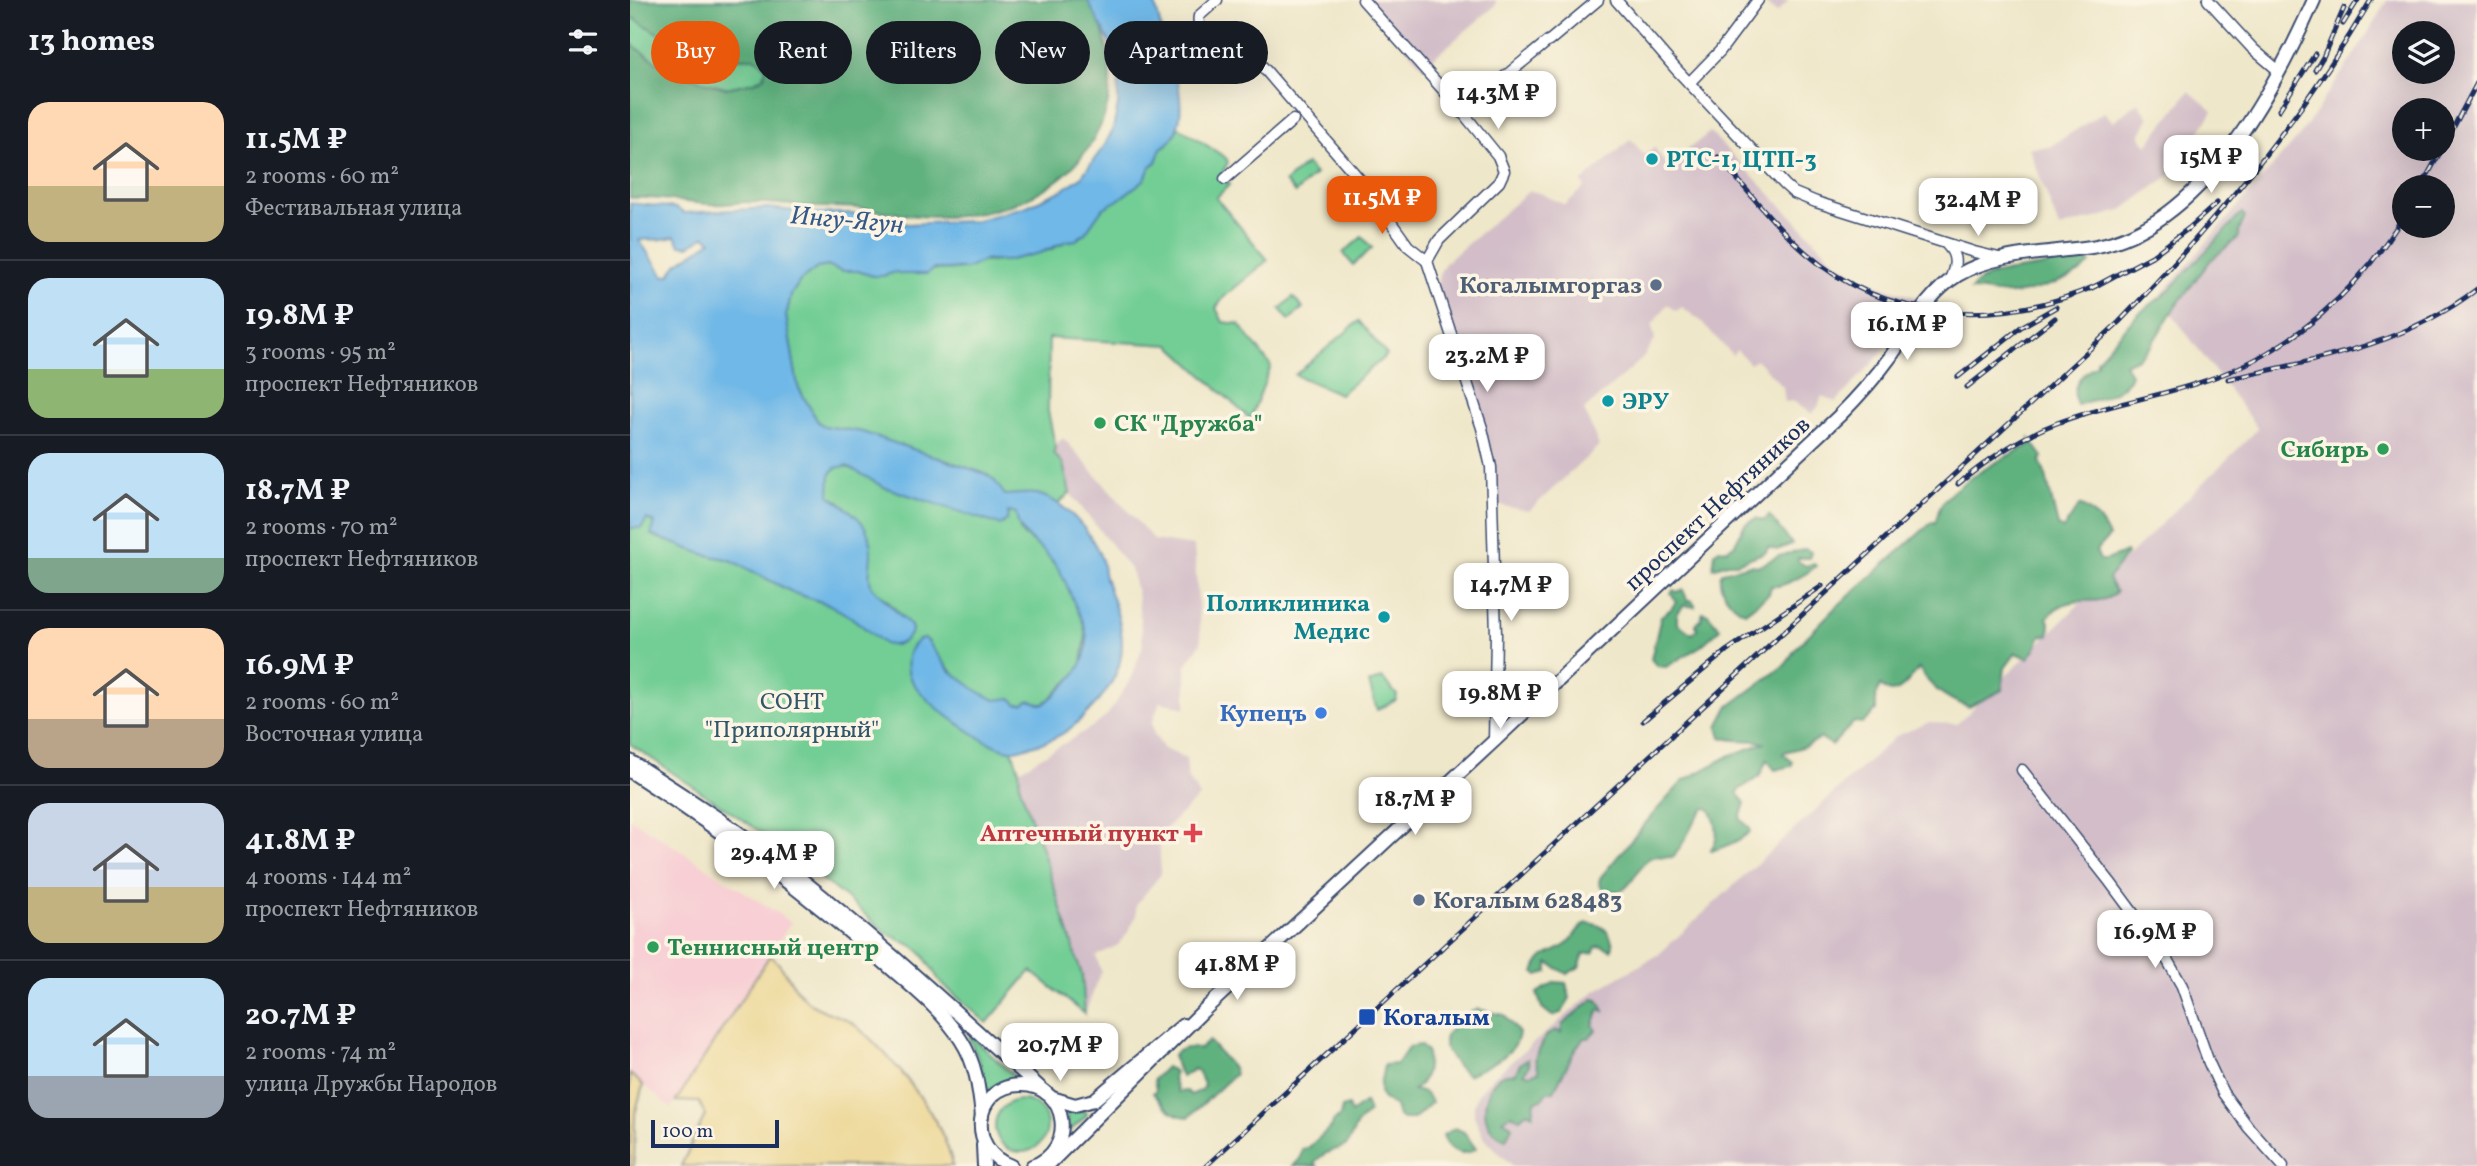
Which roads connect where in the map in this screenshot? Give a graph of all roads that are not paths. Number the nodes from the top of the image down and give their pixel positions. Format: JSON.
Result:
{"nodes":[{"id":1,"x":1217,"y":0,"type":"edge"},
{"id":2,"x":1363,"y":0,"type":"edge"},
{"id":3,"x":1598,"y":0,"type":"edge"},
{"id":4,"x":1616,"y":0,"type":"edge"},
{"id":5,"x":1758,"y":0,"type":"edge"},
{"id":6,"x":2208,"y":0,"type":"edge"},
{"id":7,"x":2314,"y":0,"type":"edge"},
{"id":8,"x":2279,"y":71,"type":"junction"},
{"id":9,"x":1689,"y":83,"type":"junction"},
{"id":10,"x":1462,"y":112,"type":"junction"},
{"id":11,"x":1296,"y":117,"type":"junction"},
{"id":12,"x":1225,"y":179,"type":"dead end"},
{"id":13,"x":1944,"y":243,"type":"junction"},
{"id":14,"x":2007,"y":259,"type":"junction"},
{"id":15,"x":1427,"y":261,"type":"junction"},
{"id":16,"x":1949,"y":282,"type":"junction"},
{"id":17,"x":1496,"y":706,"type":"junction"},
{"id":18,"x":1520,"y":717,"type":"junction"},
{"id":19,"x":1494,"y":741,"type":"junction"},
{"id":20,"x":630,"y":761,"type":"edge"},
{"id":21,"x":2022,"y":770,"type":"dead end"},
{"id":22,"x":630,"y":771,"type":"edge"},
{"id":23,"x":1203,"y":1011,"type":"junction"},
{"id":24,"x":1048,"y":1095,"type":"junction"},
{"id":25,"x":982,"y":1116,"type":"junction"},
{"id":26,"x":982,"y":1138,"type":"junction"},
{"id":27,"x":1047,"y":1162,"type":"edge"},
{"id":28,"x":984,"y":1166,"type":"edge"},
{"id":29,"x":1011,"y":1166,"type":"edge"},
{"id":30,"x":1032,"y":1166,"type":"edge"},
{"id":31,"x":2283,"y":1166,"type":"edge"}],
"edges":[{"from":1,"to":11,"type":"street"},
{"from":2,"to":10,"type":"street"},
{"from":3,"to":10,"type":"street"},
{"from":4,"to":9,"type":"street"},
{"from":5,"to":9,"type":"street"},
{"from":6,"to":8,"type":"street"},
{"from":7,"to":8,"type":"main road","name":"проспект Нефтяников"},
{"from":8,"to":14,"type":"main road","name":"проспект Нефтяников"},
{"from":9,"to":13,"type":"street"},
{"from":10,"to":15,"type":"street"},
{"from":11,"to":12,"type":"street"},
{"from":11,"to":15,"type":"street"},
{"from":13,"to":14,"type":"street"},
{"from":13,"to":16,"type":"street"},
{"from":14,"to":16,"type":"main road","name":"проспект Нефтяников"},
{"from":15,"to":17,"type":"street"},
{"from":16,"to":18,"type":"main road","name":"проспект Нефтяников"},
{"from":17,"to":18,"type":"street"},
{"from":17,"to":19,"type":"street"},
{"from":18,"to":19,"type":"main road","name":"проспект Нефтяников"},
{"from":19,"to":23,"type":"main road","name":"проспект Нефтяников"},
{"from":20,"to":24,"type":"main road"},
{"from":21,"to":31,"type":"street"},
{"from":22,"to":25,"type":"main road"},
{"from":23,"to":24,"type":"main road"},
{"from":23,"to":27,"type":"main road","name":"проспект Нефтяников"},
{"from":24,"to":25,"type":"main road"},
{"from":24,"to":27,"type":"main road"},
{"from":25,"to":26,"type":"main road"},
{"from":26,"to":28,"type":"main road"},
{"from":26,"to":29,"type":"main road"},
{"from":27,"to":30,"type":"main road","name":"проспект Нефтяников"}]}
